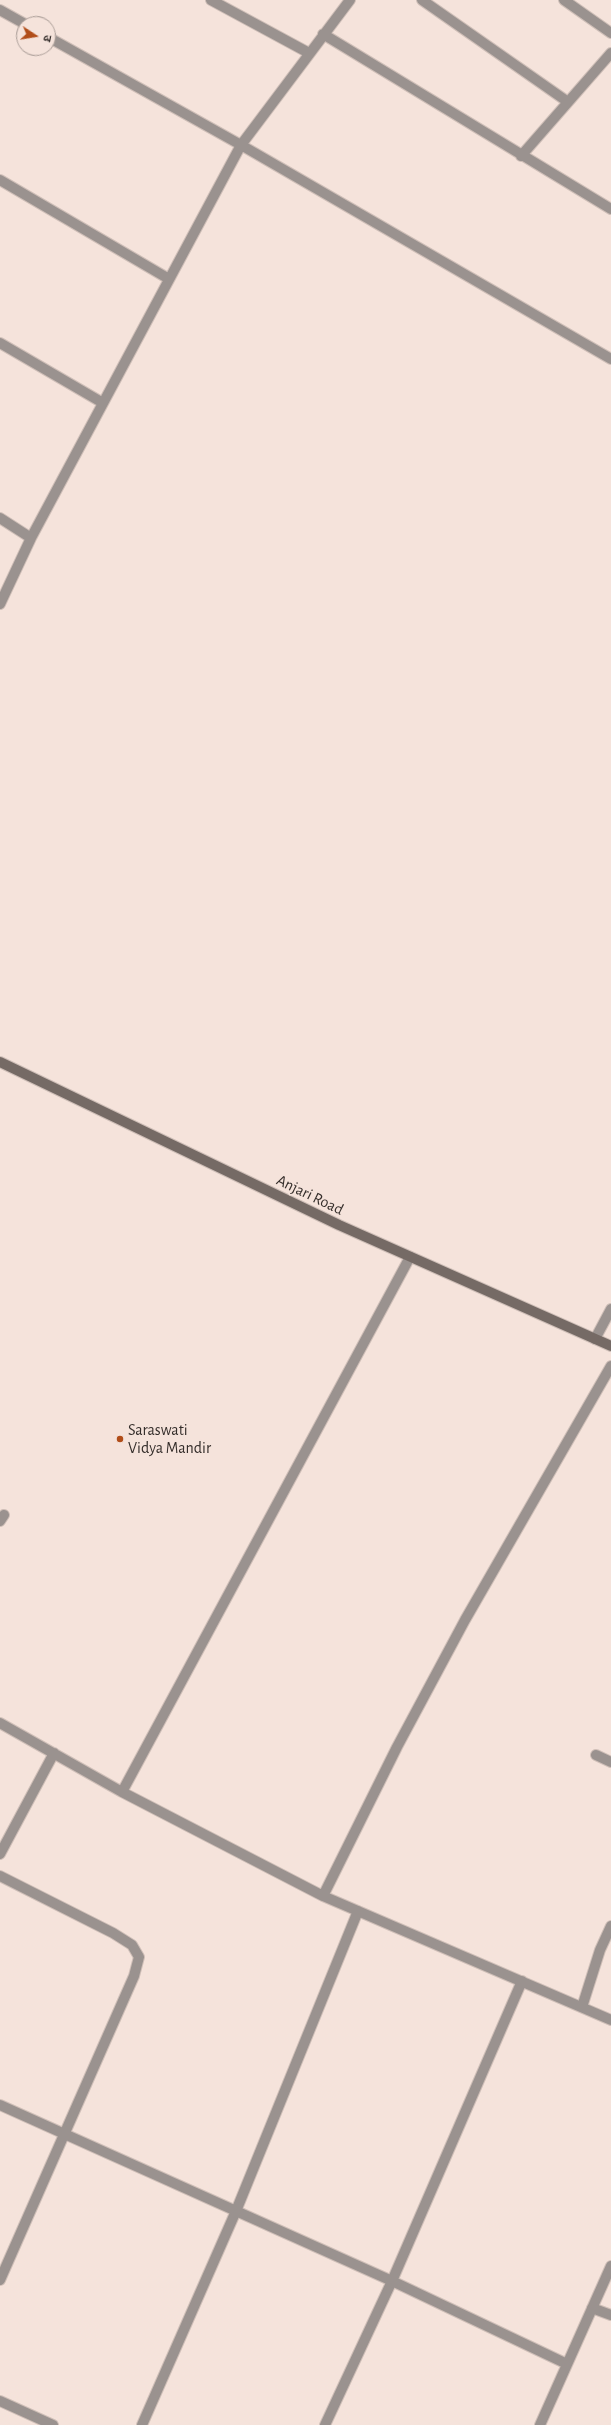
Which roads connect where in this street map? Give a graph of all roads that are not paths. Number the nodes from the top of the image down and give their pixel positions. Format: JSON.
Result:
{"nodes":[{"id":1,"x":211,"y":0,"type":"edge"},
{"id":2,"x":350,"y":0,"type":"edge"},
{"id":3,"x":422,"y":0,"type":"edge"},
{"id":4,"x":564,"y":0,"type":"edge"},
{"id":5,"x":0,"y":10,"type":"edge"},
{"id":6,"x":16,"y":19,"type":"edge"},
{"id":7,"x":611,"y":33,"type":"edge"},
{"id":8,"x":323,"y":34,"type":"junction"},
{"id":9,"x":56,"y":41,"type":"edge"},
{"id":10,"x":309,"y":53,"type":"junction"},
{"id":11,"x":611,"y":53,"type":"edge"},
{"id":12,"x":568,"y":102,"type":"junction"},
{"id":13,"x":241,"y":145,"type":"junction"},
{"id":14,"x":521,"y":156,"type":"junction"},
{"id":15,"x":0,"y":180,"type":"edge"},
{"id":16,"x":611,"y":209,"type":"edge"},
{"id":17,"x":169,"y":279,"type":"junction"},
{"id":18,"x":0,"y":343,"type":"edge"},
{"id":19,"x":611,"y":359,"type":"edge"},
{"id":20,"x":103,"y":403,"type":"junction"},
{"id":21,"x":0,"y":518,"type":"edge"},
{"id":22,"x":31,"y":538,"type":"junction"},
{"id":23,"x":0,"y":604,"type":"edge"},
{"id":24,"x":0,"y":1062,"type":"edge"},
{"id":25,"x":410,"y":1257,"type":"junction"},
{"id":26,"x":611,"y":1308,"type":"edge"},
{"id":27,"x":595,"y":1339,"type":"junction"},
{"id":28,"x":611,"y":1346,"type":"edge"},
{"id":29,"x":611,"y":1366,"type":"edge"},
{"id":30,"x":0,"y":1723,"type":"edge"},
{"id":31,"x":54,"y":1753,"type":"junction"},
{"id":32,"x":596,"y":1755,"type":"dead end"},
{"id":33,"x":611,"y":1762,"type":"edge"},
{"id":34,"x":122,"y":1792,"type":"junction"},
{"id":35,"x":0,"y":1854,"type":"edge"},
{"id":36,"x":0,"y":1876,"type":"edge"},
{"id":37,"x":323,"y":1896,"type":"junction"},
{"id":38,"x":358,"y":1911,"type":"junction"},
{"id":39,"x":611,"y":1926,"type":"edge"},
{"id":40,"x":522,"y":1981,"type":"junction"},
{"id":41,"x":582,"y":2007,"type":"junction"},
{"id":42,"x":611,"y":2020,"type":"edge"},
{"id":43,"x":0,"y":2105,"type":"edge"},
{"id":44,"x":63,"y":2134,"type":"junction"},
{"id":45,"x":236,"y":2211,"type":"junction"},
{"id":46,"x":611,"y":2266,"type":"edge"},
{"id":47,"x":0,"y":2280,"type":"edge"},
{"id":48,"x":392,"y":2281,"type":"junction"},
{"id":49,"x":592,"y":2308,"type":"junction"},
{"id":50,"x":611,"y":2315,"type":"edge"},
{"id":51,"x":567,"y":2364,"type":"junction"},
{"id":52,"x":0,"y":2401,"type":"edge"},
{"id":53,"x":53,"y":2425,"type":"edge"},
{"id":54,"x":142,"y":2425,"type":"edge"},
{"id":55,"x":325,"y":2425,"type":"edge"},
{"id":56,"x":540,"y":2425,"type":"edge"}],
"edges":[{"from":1,"to":10,"type":"street"},
{"from":2,"to":8,"type":"street"},
{"from":3,"to":12,"type":"street"},
{"from":4,"to":7,"type":"street"},
{"from":5,"to":6,"type":"street"},
{"from":8,"to":10,"type":"street"},
{"from":8,"to":14,"type":"street"},
{"from":9,"to":13,"type":"street"},
{"from":10,"to":13,"type":"street"},
{"from":11,"to":12,"type":"street"},
{"from":12,"to":14,"type":"street"},
{"from":13,"to":17,"type":"street"},
{"from":13,"to":19,"type":"street"},
{"from":14,"to":16,"type":"street"},
{"from":15,"to":17,"type":"street"},
{"from":17,"to":20,"type":"street"},
{"from":18,"to":20,"type":"street"},
{"from":20,"to":22,"type":"street"},
{"from":21,"to":22,"type":"street"},
{"from":22,"to":23,"type":"street"},
{"from":24,"to":25,"type":"street","name":"Anjari Road"},
{"from":25,"to":27,"type":"street","name":"Anjari Road"},
{"from":25,"to":34,"type":"street"},
{"from":26,"to":27,"type":"street"},
{"from":27,"to":28,"type":"street","name":"Anjari Road"},
{"from":29,"to":37,"type":"street"},
{"from":30,"to":31,"type":"street"},
{"from":31,"to":34,"type":"street"},
{"from":31,"to":35,"type":"street"},
{"from":32,"to":33,"type":"street"},
{"from":34,"to":37,"type":"street"},
{"from":36,"to":44,"type":"street"},
{"from":37,"to":38,"type":"street"},
{"from":38,"to":40,"type":"street"},
{"from":38,"to":45,"type":"street"},
{"from":39,"to":41,"type":"street"},
{"from":40,"to":41,"type":"street"},
{"from":40,"to":48,"type":"street"},
{"from":41,"to":42,"type":"street"},
{"from":43,"to":44,"type":"street"},
{"from":44,"to":45,"type":"street"},
{"from":44,"to":47,"type":"street"},
{"from":45,"to":48,"type":"street"},
{"from":45,"to":54,"type":"street"},
{"from":46,"to":49,"type":"street"},
{"from":48,"to":51,"type":"street"},
{"from":48,"to":55,"type":"street"},
{"from":49,"to":50,"type":"street"},
{"from":49,"to":51,"type":"street"},
{"from":51,"to":56,"type":"street"},
{"from":52,"to":53,"type":"street"}]}
